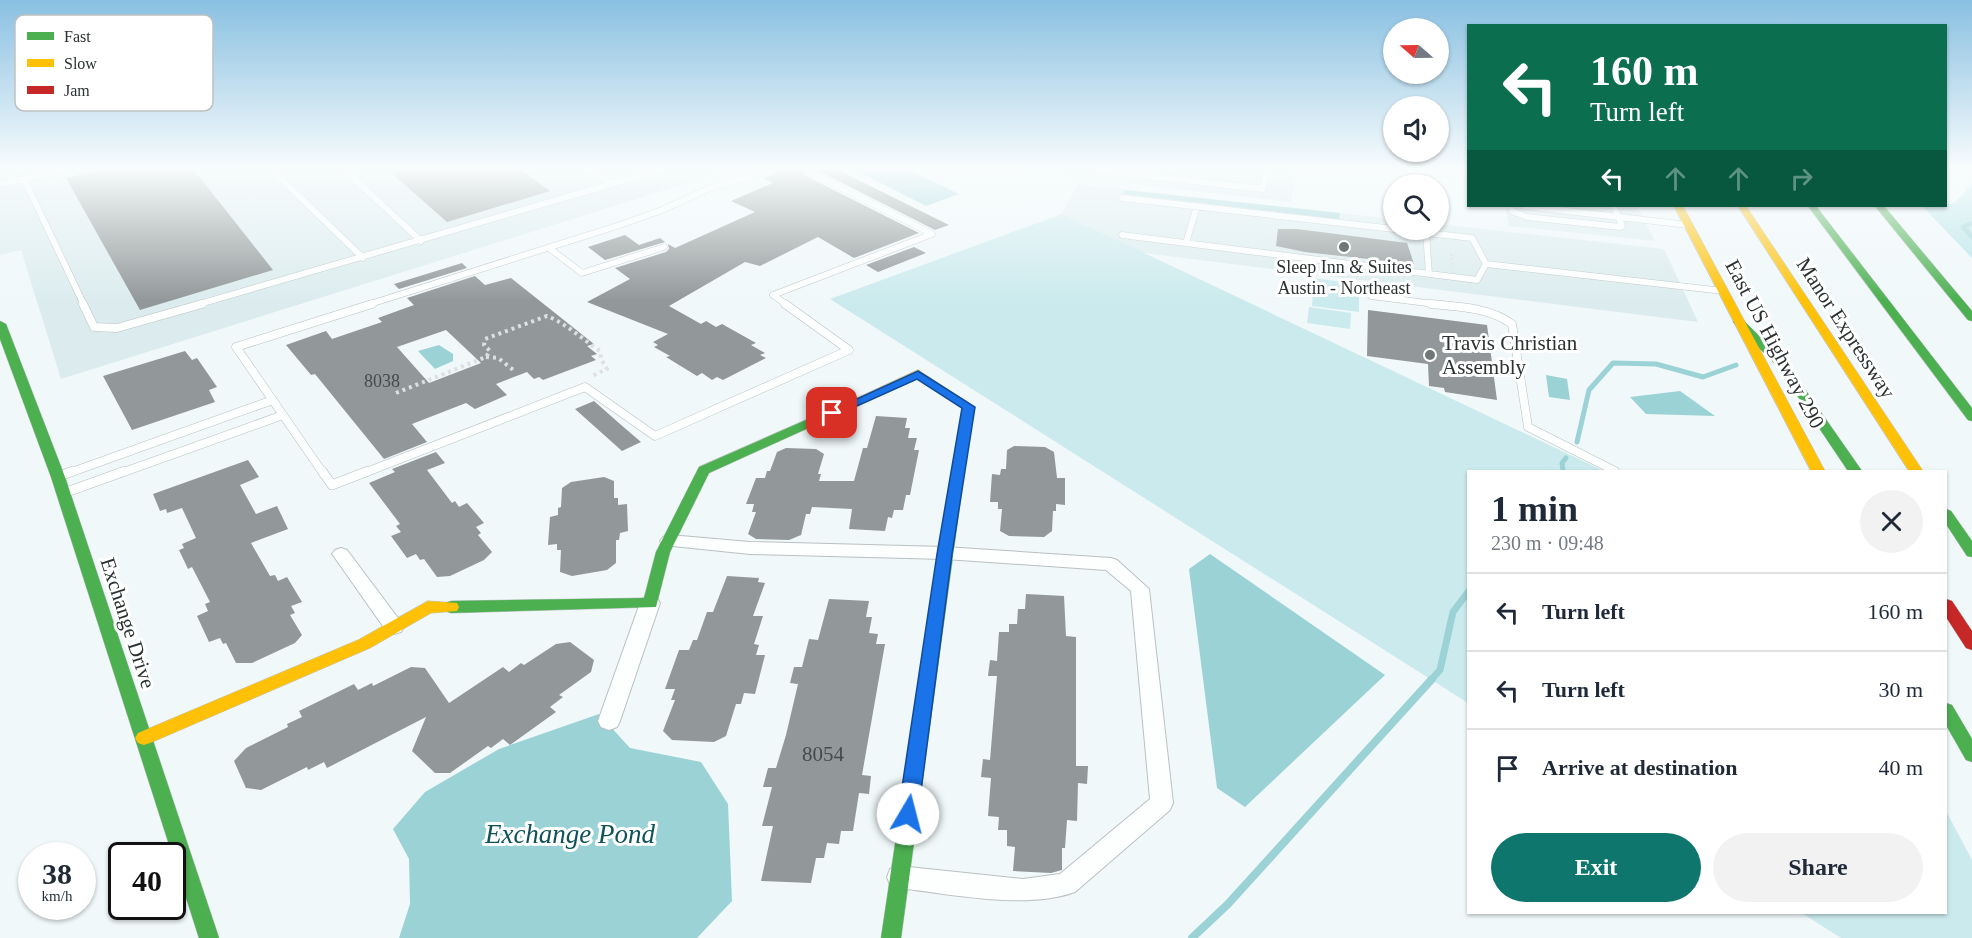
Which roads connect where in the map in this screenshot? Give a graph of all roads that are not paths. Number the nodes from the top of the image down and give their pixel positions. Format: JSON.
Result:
{"nodes":[{"id":1,"x":40,"y":214,"type":"edge"},
{"id":2,"x":317,"y":214,"type":"edge"},
{"id":3,"x":391,"y":214,"type":"edge"},
{"id":4,"x":514,"y":214,"type":"edge"},
{"id":5,"x":651,"y":214,"type":"edge"},
{"id":6,"x":892,"y":214,"type":"edge"},
{"id":7,"x":1195,"y":214,"type":"edge"},
{"id":8,"x":1264,"y":214,"type":"edge"},
{"id":9,"x":1517,"y":214,"type":"edge"},
{"id":10,"x":1597,"y":214,"type":"edge"},
{"id":11,"x":1682,"y":214,"type":"edge"},
{"id":12,"x":1747,"y":214,"type":"edge"},
{"id":13,"x":1818,"y":214,"type":"edge"},
{"id":14,"x":1885,"y":214,"type":"edge"},
{"id":15,"x":1618,"y":216,"type":"junction"},
{"id":16,"x":1688,"y":225,"type":"junction"},
{"id":17,"x":1383,"y":228,"type":"edge"},
{"id":18,"x":1122,"y":235,"type":"dead end"},
{"id":19,"x":1449,"y":235,"type":"edge"},
{"id":20,"x":1427,"y":240,"type":"edge"},
{"id":21,"x":421,"y":242,"type":"junction"},
{"id":22,"x":1186,"y":243,"type":"junction"},
{"id":23,"x":664,"y":247,"type":"dead end"},
{"id":24,"x":549,"y":248,"type":"junction"},
{"id":25,"x":363,"y":258,"type":"junction"},
{"id":26,"x":1486,"y":264,"type":"junction"},
{"id":27,"x":1429,"y":274,"type":"junction"},
{"id":28,"x":1723,"y":291,"type":"junction"},
{"id":29,"x":1371,"y":296,"type":"dead end"},
{"id":30,"x":1972,"y":318,"type":"edge"},
{"id":31,"x":1739,"y":322,"type":"junction"},
{"id":32,"x":0,"y":324,"type":"edge"},
{"id":33,"x":273,"y":400,"type":"junction"},
{"id":34,"x":283,"y":415,"type":"junction"},
{"id":35,"x":1972,"y":417,"type":"edge"},
{"id":36,"x":1613,"y":470,"type":"edge"},
{"id":37,"x":1817,"y":470,"type":"edge"},
{"id":38,"x":1854,"y":470,"type":"edge"},
{"id":39,"x":1915,"y":470,"type":"edge"},
{"id":40,"x":58,"y":477,"type":"junction"},
{"id":41,"x":63,"y":493,"type":"junction"},
{"id":42,"x":1947,"y":515,"type":"edge"},
{"id":43,"x":669,"y":541,"type":"junction"},
{"id":44,"x":1972,"y":552,"type":"edge"},
{"id":45,"x":341,"y":554,"type":"dead end"},
{"id":46,"x":945,"y":554,"type":"junction"},
{"id":47,"x":650,"y":603,"type":"junction"},
{"id":48,"x":1947,"y":606,"type":"edge"},
{"id":49,"x":394,"y":627,"type":"junction"},
{"id":50,"x":1972,"y":644,"type":"edge"},
{"id":51,"x":1947,"y":712,"type":"edge"},
{"id":52,"x":609,"y":721,"type":"dead end"},
{"id":53,"x":144,"y":738,"type":"junction"},
{"id":54,"x":1972,"y":755,"type":"edge"},
{"id":55,"x":899,"y":877,"type":"junction"},
{"id":56,"x":209,"y":938,"type":"edge"},
{"id":57,"x":891,"y":938,"type":"edge"}],
"edges":[{"from":1,"to":25,"type":"lane"},
{"from":2,"to":25,"type":"lane"},
{"from":3,"to":21,"type":"lane"},
{"from":4,"to":21,"type":"lane"},
{"from":5,"to":24,"type":"lane"},
{"from":6,"to":34,"type":"lane"},
{"from":7,"to":22,"type":"lane"},
{"from":8,"to":17,"type":"lane"},
{"from":9,"to":15,"type":"lane"},
{"from":10,"to":15,"type":"lane"},
{"from":11,"to":16,"type":"main road","name":"East US Highway 290"},
{"from":12,"to":39,"type":"main road","name":"Manor Expressway"},
{"from":13,"to":35,"type":"main road","name":"Manor Expressway"},
{"from":14,"to":30,"type":"main road"},
{"from":15,"to":16,"type":"lane"},
{"from":16,"to":28,"type":"main road","name":"East US Highway 290"},
{"from":18,"to":22,"type":"lane"},
{"from":19,"to":26,"type":"lane"},
{"from":20,"to":27,"type":"lane"},
{"from":21,"to":25,"type":"lane"},
{"from":22,"to":27,"type":"lane"},
{"from":23,"to":24,"type":"lane"},
{"from":24,"to":33,"type":"lane"},
{"from":26,"to":27,"type":"lane"},
{"from":26,"to":28,"type":"lane"},
{"from":28,"to":31,"type":"main road","name":"East US Highway 290"},
{"from":29,"to":36,"type":"lane"},
{"from":31,"to":37,"type":"main road","name":"East US Highway 290"},
{"from":31,"to":38,"type":"main road"},
{"from":32,"to":40,"type":"main road","name":"Exchange Drive"},
{"from":33,"to":34,"type":"lane"},
{"from":33,"to":40,"type":"lane"},
{"from":34,"to":41,"type":"lane"},
{"from":40,"to":41,"type":"main road","name":"Exchange Drive"},
{"from":41,"to":53,"type":"main road","name":"Exchange Drive"},
{"from":42,"to":44,"type":"main road"},
{"from":43,"to":46,"type":"street"},
{"from":43,"to":46,"type":"main road"},
{"from":43,"to":47,"type":"main road"},
{"from":45,"to":49,"type":"street"},
{"from":46,"to":55,"type":"main road"},
{"from":46,"to":55,"type":"street"},
{"from":47,"to":49,"type":"main road"},
{"from":47,"to":52,"type":"street"},
{"from":48,"to":50,"type":"main road"},
{"from":49,"to":53,"type":"main road"},
{"from":51,"to":54,"type":"main road"},
{"from":53,"to":56,"type":"main road","name":"Exchange Drive"},
{"from":55,"to":57,"type":"main road"}]}
